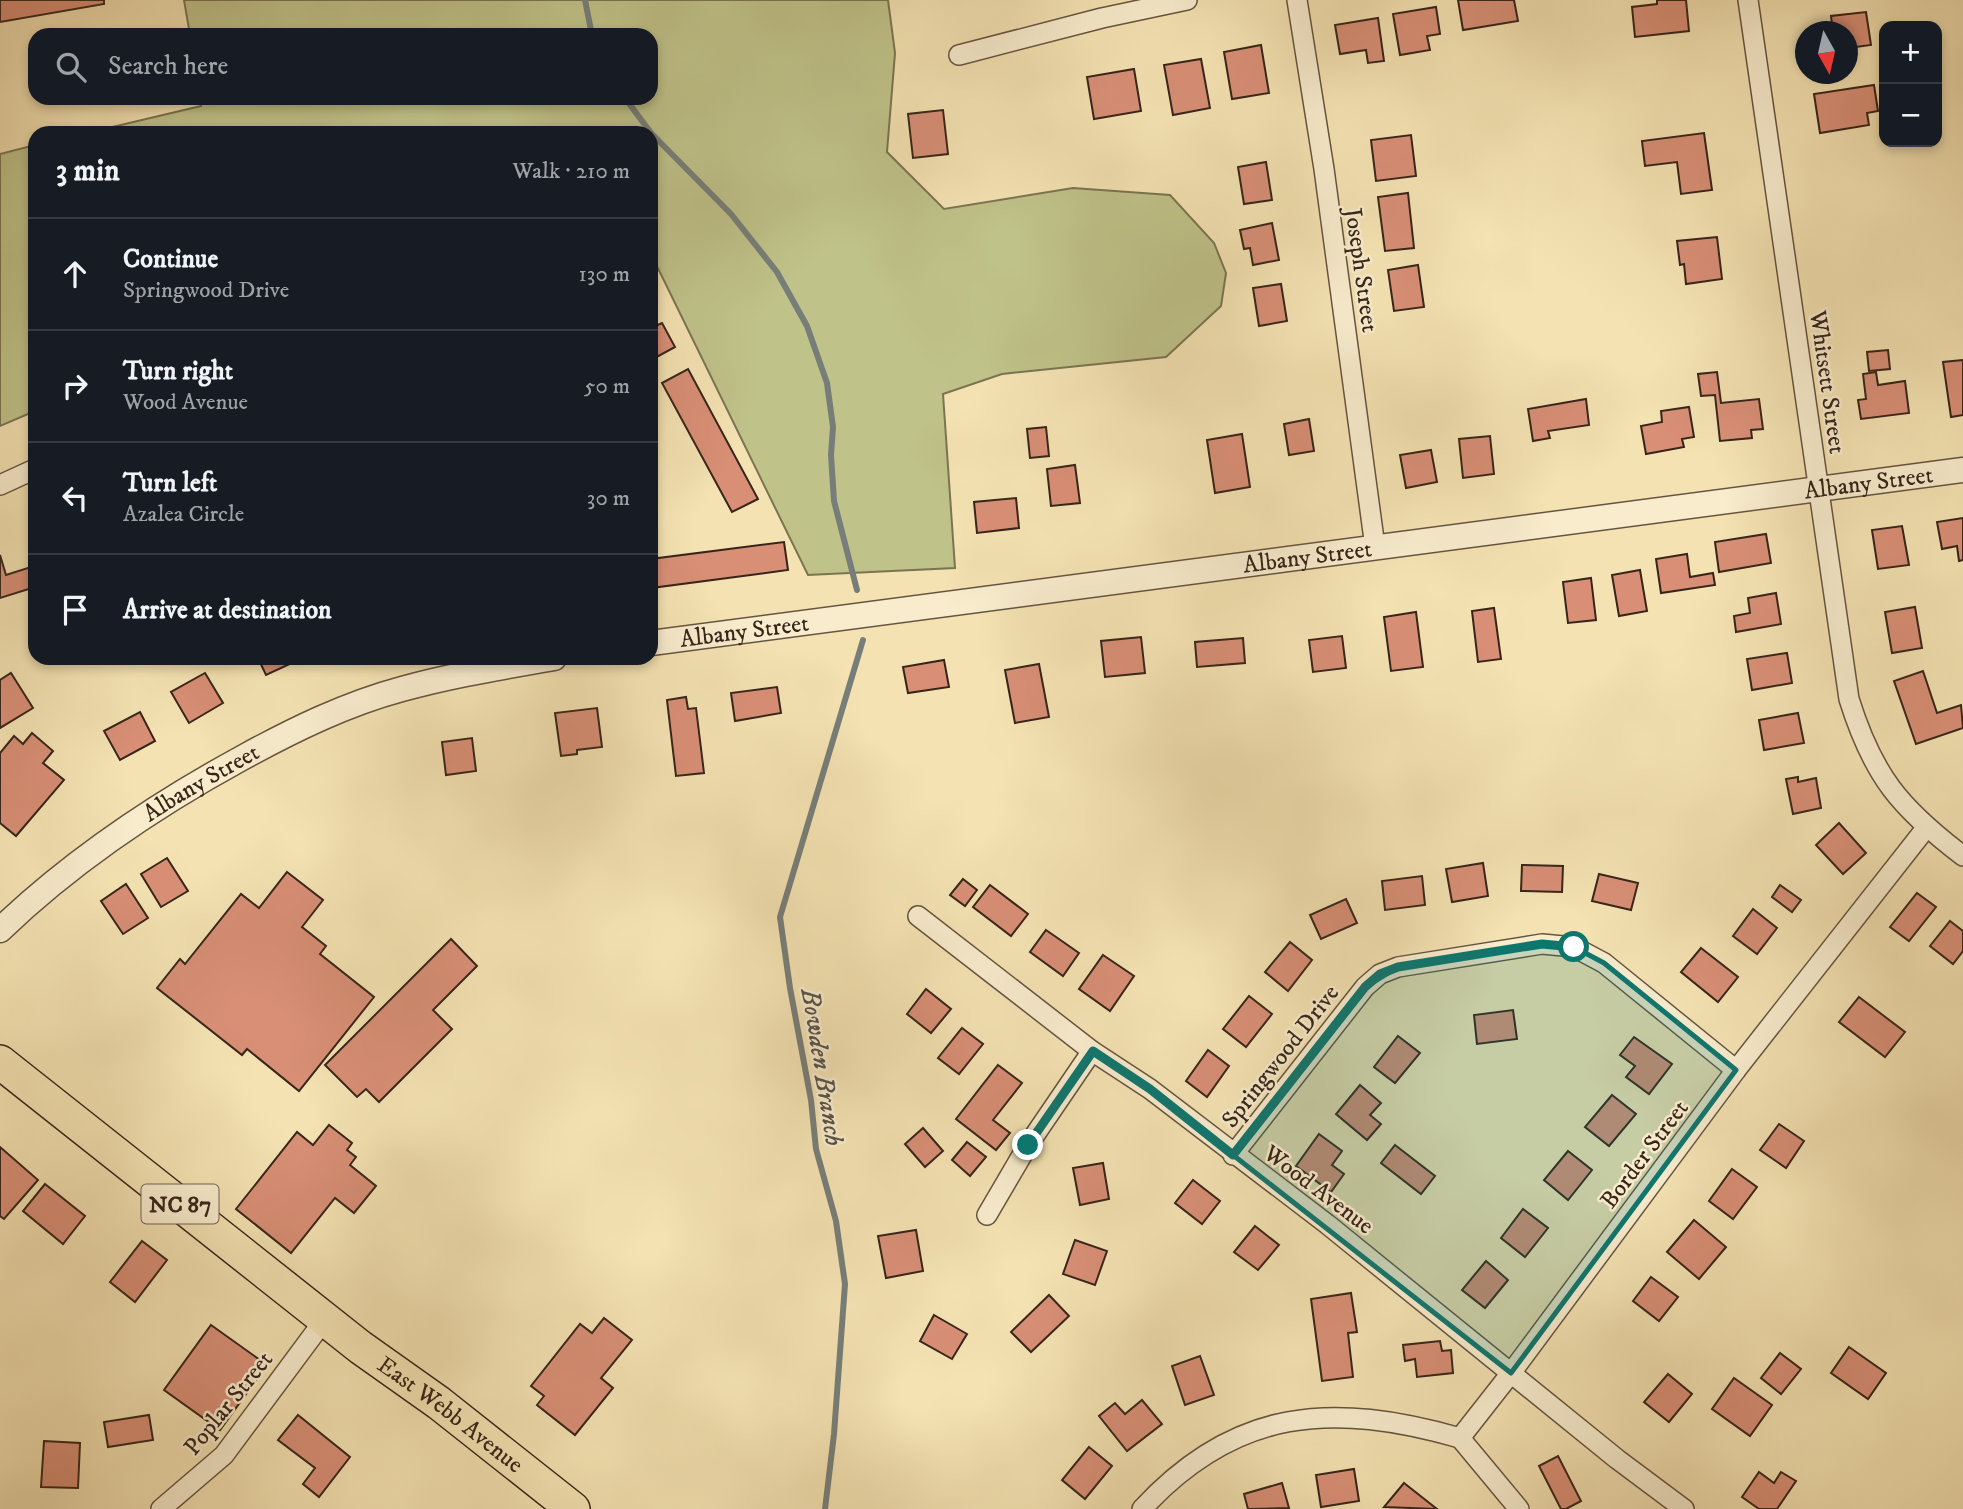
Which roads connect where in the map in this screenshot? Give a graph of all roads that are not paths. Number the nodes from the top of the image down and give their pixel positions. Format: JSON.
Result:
{"nodes":[{"id":1,"x":1187,"y":0,"type":"edge"},
{"id":2,"x":1297,"y":0,"type":"edge"},
{"id":3,"x":1748,"y":0,"type":"edge"},
{"id":4,"x":959,"y":55,"type":"dead end"},
{"id":5,"x":1963,"y":470,"type":"edge"},
{"id":6,"x":28,"y":472,"type":"edge"},
{"id":7,"x":0,"y":485,"type":"edge"},
{"id":8,"x":1819,"y":489,"type":"junction"},
{"id":9,"x":1375,"y":547,"type":"junction"},
{"id":10,"x":658,"y":642,"type":"edge"},
{"id":11,"x":514,"y":665,"type":"edge"},
{"id":12,"x":1926,"y":828,"type":"junction"},
{"id":13,"x":1963,"y":856,"type":"edge"},
{"id":14,"x":918,"y":916,"type":"dead end"},
{"id":15,"x":0,"y":930,"type":"edge"},
{"id":16,"x":1093,"y":1051,"type":"junction"},
{"id":17,"x":0,"y":1062,"type":"edge"},
{"id":18,"x":1736,"y":1070,"type":"junction"},
{"id":19,"x":1233,"y":1155,"type":"junction"},
{"id":20,"x":987,"y":1216,"type":"dead end"},
{"id":21,"x":325,"y":1319,"type":"junction"},
{"id":22,"x":1511,"y":1373,"type":"junction"},
{"id":23,"x":1460,"y":1438,"type":"junction"},
{"id":24,"x":161,"y":1509,"type":"edge"},
{"id":25,"x":573,"y":1509,"type":"edge"},
{"id":26,"x":1142,"y":1509,"type":"edge"},
{"id":27,"x":1519,"y":1509,"type":"edge"},
{"id":28,"x":1684,"y":1509,"type":"edge"}],
"edges":[{"from":1,"to":4,"type":"street"},
{"from":2,"to":9,"type":"street","name":"Joseph Street"},
{"from":3,"to":8,"type":"street","name":"Whitsett Street"},
{"from":5,"to":8,"type":"street","name":"Albany Street"},
{"from":6,"to":7,"type":"street"},
{"from":8,"to":9,"type":"street","name":"Albany Street"},
{"from":8,"to":12,"type":"street","name":"Whitsett Street"},
{"from":9,"to":10,"type":"street","name":"Albany Street"},
{"from":11,"to":15,"type":"street","name":"Albany Street"},
{"from":12,"to":13,"type":"street","name":"Whitsett Street"},
{"from":12,"to":18,"type":"street","name":"Border Street"},
{"from":14,"to":16,"type":"street","name":"Wood Avenue"},
{"from":16,"to":19,"type":"street","name":"Wood Avenue"},
{"from":16,"to":20,"type":"street"},
{"from":17,"to":21,"type":"highway","number":"NC 87"},
{"from":18,"to":19,"type":"street","name":"Springwood Drive"},
{"from":18,"to":22,"type":"street","name":"Border Street"},
{"from":19,"to":22,"type":"street","name":"Wood Avenue"},
{"from":21,"to":24,"type":"street","name":"Poplar Street"},
{"from":21,"to":25,"type":"highway","name":"East Webb Avenue","number":"NC 87"},
{"from":22,"to":23,"type":"street","name":"Border Street"},
{"from":22,"to":28,"type":"street","name":"Wood Avenue"},
{"from":23,"to":26,"type":"street"},
{"from":23,"to":27,"type":"street"}]}
